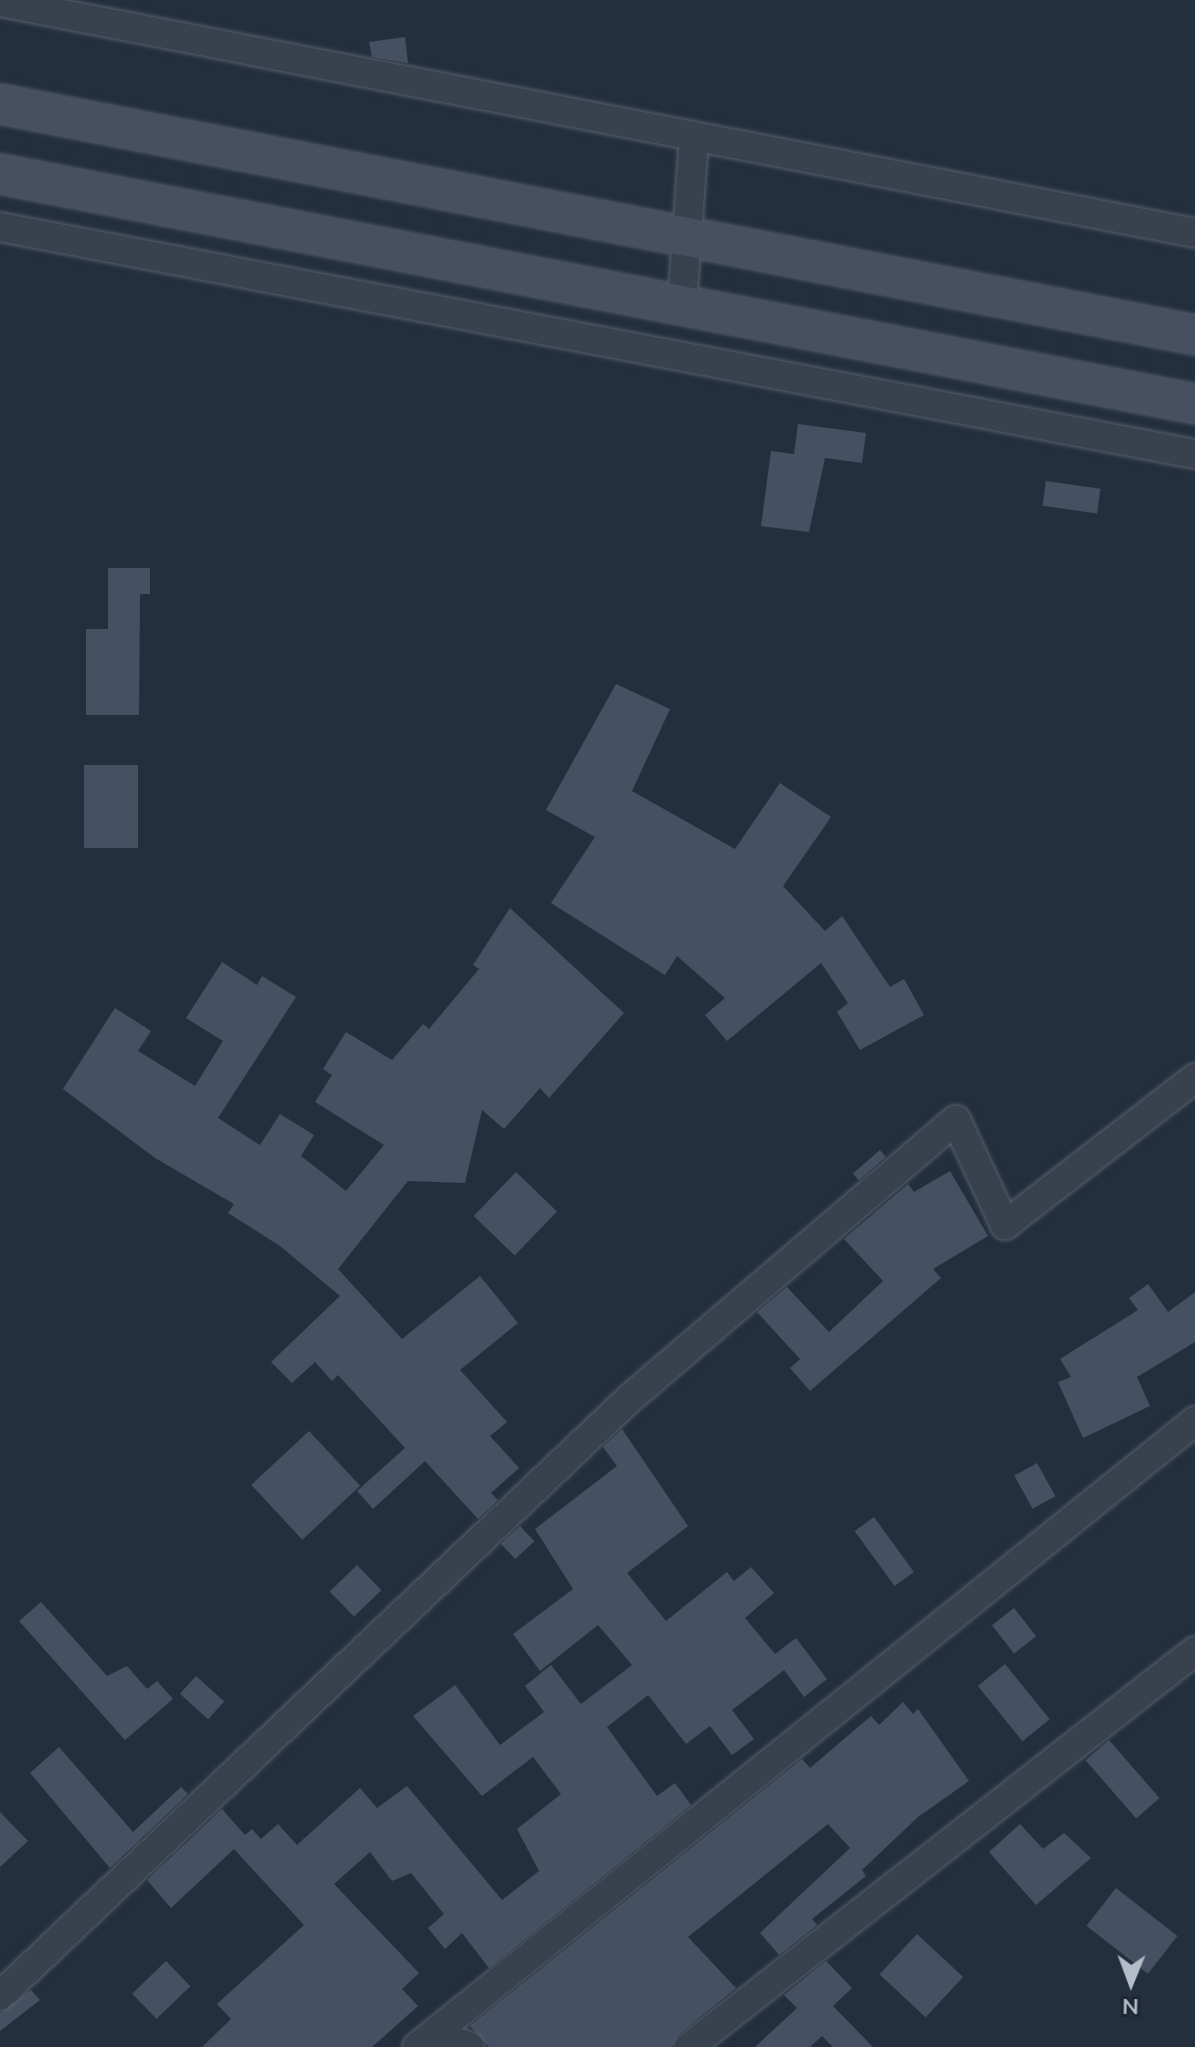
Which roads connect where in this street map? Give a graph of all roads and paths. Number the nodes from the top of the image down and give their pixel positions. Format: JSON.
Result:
{"nodes":[{"id":1,"x":0,"y":2,"type":"edge"},
{"id":2,"x":0,"y":104,"type":"edge"},
{"id":3,"x":694,"y":136,"type":"junction"},
{"id":4,"x":0,"y":174,"type":"edge"},
{"id":5,"x":0,"y":227,"type":"edge"},
{"id":6,"x":1195,"y":233,"type":"edge"},
{"id":7,"x":684,"y":237,"type":"junction"},
{"id":8,"x":682,"y":305,"type":"junction"},
{"id":9,"x":1195,"y":335,"type":"edge"},
{"id":10,"x":1195,"y":404,"type":"edge"},
{"id":11,"x":1195,"y":454,"type":"edge"},
{"id":12,"x":1195,"y":1078,"type":"edge"},
{"id":13,"x":1195,"y":1421,"type":"edge"},
{"id":14,"x":1195,"y":1651,"type":"edge"},
{"id":15,"x":0,"y":1996,"type":"edge"},
{"id":16,"x":425,"y":2041,"type":"edge"},
{"id":17,"x":470,"y":2047,"type":"edge"},
{"id":18,"x":689,"y":2047,"type":"edge"}],
"edges":[{"from":1,"to":3,"type":"street"},
{"from":2,"to":7,"type":"main road"},
{"from":3,"to":6,"type":"street"},
{"from":3,"to":7,"type":"street"},
{"from":4,"to":8,"type":"main road"},
{"from":5,"to":11,"type":"street"},
{"from":7,"to":8,"type":"street"},
{"from":7,"to":9,"type":"main road"},
{"from":8,"to":10,"type":"main road"},
{"from":12,"to":15,"type":"street"},
{"from":13,"to":16,"type":"street"},
{"from":14,"to":18,"type":"street"},
{"from":16,"to":17,"type":"street"}]}
